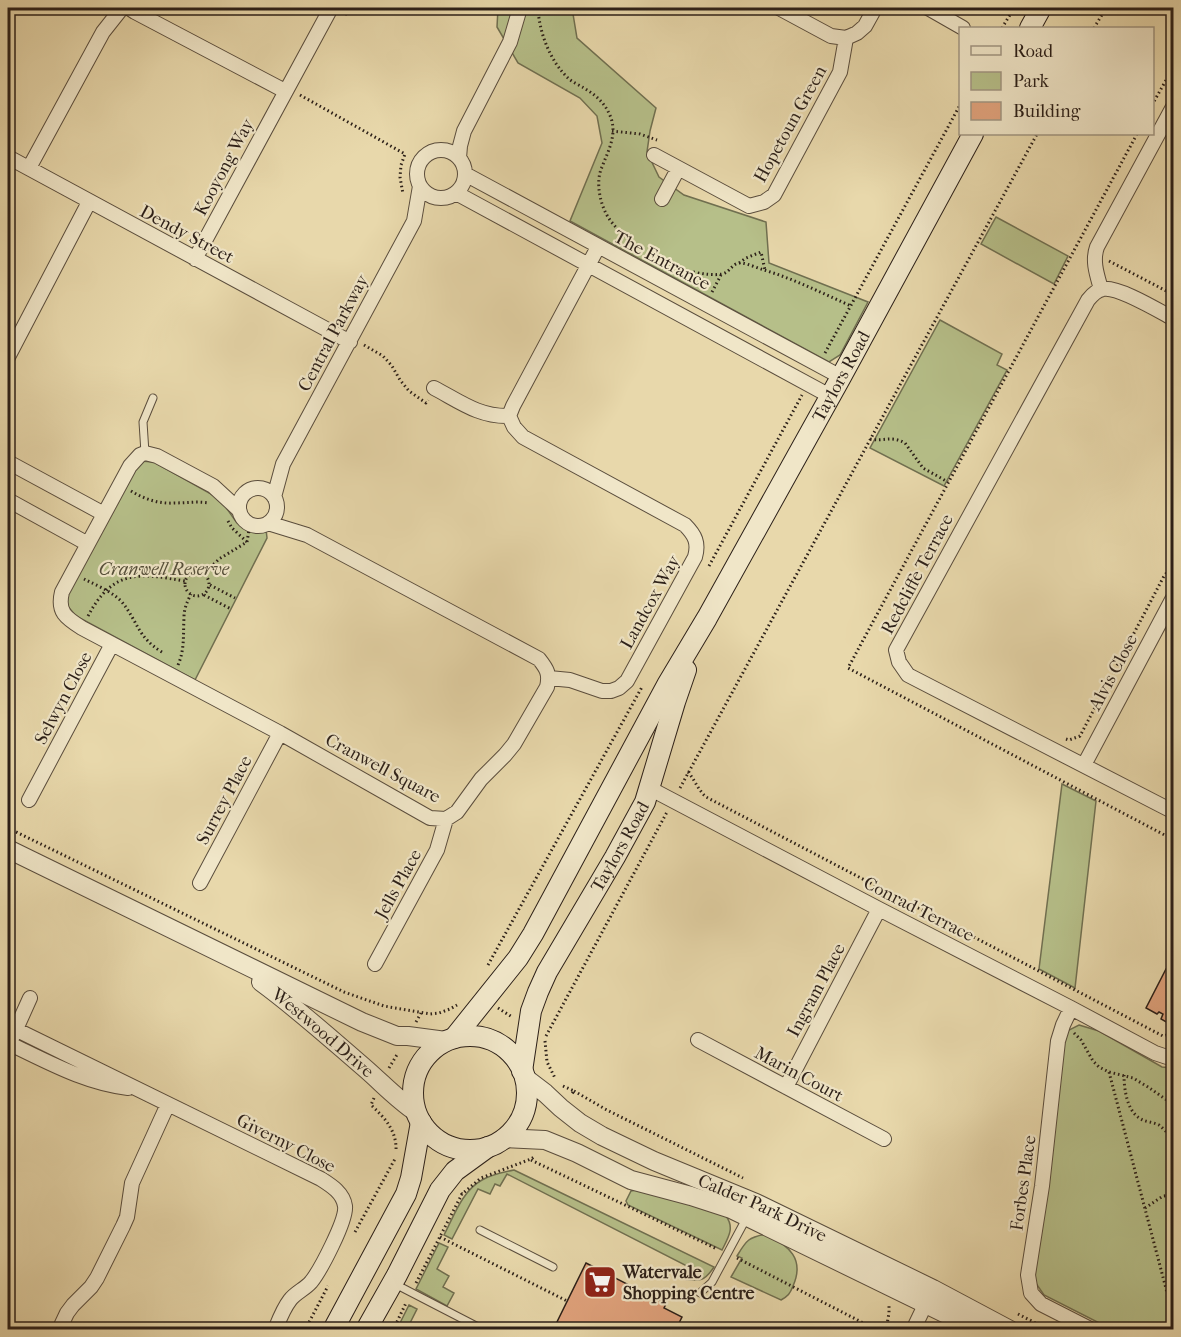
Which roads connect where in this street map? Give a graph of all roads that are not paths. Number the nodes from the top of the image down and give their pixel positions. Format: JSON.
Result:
{"nodes":[{"id":1,"x":122,"y":8,"type":"edge"},
{"id":2,"x":129,"y":8,"type":"edge"},
{"id":3,"x":331,"y":8,"type":"edge"},
{"id":4,"x":519,"y":8,"type":"edge"},
{"id":5,"x":778,"y":8,"type":"edge"},
{"id":6,"x":875,"y":8,"type":"edge"},
{"id":7,"x":931,"y":8,"type":"edge"},
{"id":8,"x":1041,"y":8,"type":"edge"},
{"id":9,"x":961,"y":27,"type":"edge"},
{"id":10,"x":1031,"y":27,"type":"edge"},
{"id":11,"x":846,"y":38,"type":"junction"},
{"id":12,"x":286,"y":89,"type":"junction"},
{"id":13,"x":1173,"y":105,"type":"edge"},
{"id":14,"x":464,"y":131,"type":"junction"},
{"id":15,"x":972,"y":135,"type":"edge"},
{"id":16,"x":442,"y":150,"type":"junction"},
{"id":17,"x":654,"y":155,"type":"road end"},
{"id":18,"x":8,"y":157,"type":"edge"},
{"id":19,"x":459,"y":158,"type":"junction"},
{"id":20,"x":29,"y":168,"type":"junction"},
{"id":21,"x":678,"y":169,"type":"junction"},
{"id":22,"x":465,"y":174,"type":"junction"},
{"id":23,"x":420,"y":186,"type":"junction"},
{"id":24,"x":456,"y":193,"type":"junction"},
{"id":25,"x":439,"y":198,"type":"junction"},
{"id":26,"x":662,"y":199,"type":"dead end"},
{"id":27,"x":89,"y":202,"type":"junction"},
{"id":28,"x":415,"y":218,"type":"junction"},
{"id":29,"x":598,"y":247,"type":"junction"},
{"id":30,"x":195,"y":259,"type":"junction"},
{"id":31,"x":589,"y":265,"type":"junction"},
{"id":32,"x":1098,"y":291,"type":"junction"},
{"id":33,"x":1173,"y":319,"type":"edge"},
{"id":34,"x":350,"y":342,"type":"junction"},
{"id":35,"x":8,"y":357,"type":"edge"},
{"id":36,"x":841,"y":377,"type":"junction"},
{"id":37,"x":434,"y":388,"type":"road end"},
{"id":38,"x":830,"y":396,"type":"junction"},
{"id":39,"x":153,"y":398,"type":"dead end"},
{"id":40,"x":509,"y":416,"type":"junction"},
{"id":41,"x":145,"y":453,"type":"junction"},
{"id":42,"x":8,"y":462,"type":"edge"},
{"id":43,"x":283,"y":465,"type":"junction"},
{"id":44,"x":213,"y":486,"type":"junction"},
{"id":45,"x":251,"y":490,"type":"junction"},
{"id":46,"x":8,"y":500,"type":"edge"},
{"id":47,"x":275,"y":502,"type":"junction"},
{"id":48,"x":239,"y":510,"type":"junction"},
{"id":49,"x":104,"y":514,"type":"junction"},
{"id":50,"x":268,"y":524,"type":"junction"},
{"id":51,"x":307,"y":535,"type":"junction"},
{"id":52,"x":88,"y":544,"type":"junction"},
{"id":53,"x":1173,"y":596,"type":"edge"},
{"id":54,"x":707,"y":618,"type":"junction"},
{"id":55,"x":112,"y":644,"type":"junction"},
{"id":56,"x":549,"y":678,"type":"junction"},
{"id":57,"x":280,"y":734,"type":"junction"},
{"id":58,"x":1084,"y":765,"type":"junction"},
{"id":59,"x":619,"y":773,"type":"junction"},
{"id":60,"x":649,"y":788,"type":"junction"},
{"id":61,"x":29,"y":800,"type":"dead end"},
{"id":62,"x":1173,"y":812,"type":"edge"},
{"id":63,"x":446,"y":819,"type":"junction"},
{"id":64,"x":8,"y":849,"type":"edge"},
{"id":65,"x":200,"y":883,"type":"dead end"},
{"id":66,"x":879,"y":909,"type":"junction"},
{"id":67,"x":226,"y":956,"type":"junction"},
{"id":68,"x":375,"y":964,"type":"dead end"},
{"id":69,"x":30,"y":998,"type":"dead end"},
{"id":70,"x":1071,"y":1008,"type":"junction"},
{"id":71,"x":17,"y":1030,"type":"junction"},
{"id":72,"x":451,"y":1039,"type":"junction"},
{"id":73,"x":698,"y":1040,"type":"dead end"},
{"id":74,"x":9,"y":1046,"type":"edge"},
{"id":75,"x":1173,"y":1057,"type":"edge"},
{"id":76,"x":523,"y":1074,"type":"junction"},
{"id":77,"x":786,"y":1087,"type":"junction"},
{"id":78,"x":139,"y":1090,"type":"junction"},
{"id":79,"x":168,"y":1104,"type":"junction"},
{"id":80,"x":419,"y":1117,"type":"junction"},
{"id":81,"x":884,"y":1139,"type":"dead end"},
{"id":82,"x":497,"y":1142,"type":"junction"},
{"id":83,"x":752,"y":1210,"type":"junction"},
{"id":84,"x":480,"y":1230,"type":"dead end"},
{"id":85,"x":553,"y":1267,"type":"dead end"},
{"id":86,"x":392,"y":1282,"type":"junction"},
{"id":87,"x":700,"y":1293,"type":"dead end"},
{"id":88,"x":930,"y":1296,"type":"junction"},
{"id":89,"x":60,"y":1329,"type":"edge"},
{"id":90,"x":275,"y":1329,"type":"edge"},
{"id":91,"x":333,"y":1329,"type":"edge"},
{"id":92,"x":366,"y":1329,"type":"edge"},
{"id":93,"x":484,"y":1329,"type":"edge"},
{"id":94,"x":913,"y":1329,"type":"edge"},
{"id":95,"x":979,"y":1329,"type":"edge"},
{"id":96,"x":1010,"y":1329,"type":"edge"},
{"id":97,"x":1092,"y":1329,"type":"edge"}],
"edges":[{"from":1,"to":20,"type":"street"},
{"from":2,"to":12,"type":"street"},
{"from":3,"to":12,"type":"street","name":"Kooyong Way"},
{"from":4,"to":14,"type":"street"},
{"from":5,"to":11,"type":"street"},
{"from":6,"to":11,"type":"street"},
{"from":7,"to":9,"type":"street"},
{"from":8,"to":10,"type":"main road"},
{"from":11,"to":21,"type":"street","name":"Hopetoun Green"},
{"from":12,"to":30,"type":"street","name":"Kooyong Way"},
{"from":13,"to":32,"type":"street"},
{"from":14,"to":16,"type":"street"},
{"from":14,"to":19,"type":"street"},
{"from":15,"to":36,"type":"main road","name":"Taylors Road"},
{"from":16,"to":19,"type":"street"},
{"from":16,"to":23,"type":"street"},
{"from":17,"to":21,"type":"street","name":"Hopetoun Green"},
{"from":18,"to":20,"type":"street","name":"Dendy Street"},
{"from":19,"to":22,"type":"street"},
{"from":20,"to":27,"type":"street","name":"Dendy Street"},
{"from":21,"to":26,"type":"street"},
{"from":22,"to":24,"type":"street"},
{"from":22,"to":29,"type":"street","name":"The Entrance"},
{"from":23,"to":25,"type":"street"},
{"from":23,"to":28,"type":"street","name":"Central Parkway"},
{"from":24,"to":25,"type":"street"},
{"from":24,"to":31,"type":"street"},
{"from":25,"to":28,"type":"street","name":"Central Parkway"},
{"from":27,"to":30,"type":"street","name":"Dendy Street"},
{"from":27,"to":35,"type":"street"},
{"from":28,"to":34,"type":"street","name":"Central Parkway"},
{"from":29,"to":31,"type":"street"},
{"from":29,"to":36,"type":"street","name":"The Entrance"},
{"from":30,"to":34,"type":"street","name":"Dendy Street"},
{"from":31,"to":38,"type":"street"},
{"from":31,"to":40,"type":"street"},
{"from":32,"to":33,"type":"street"},
{"from":32,"to":58,"type":"street","name":"Redcliffe Terrace"},
{"from":34,"to":43,"type":"street","name":"Central Parkway"},
{"from":36,"to":38,"type":"main road","name":"Taylors Road"},
{"from":37,"to":40,"type":"street"},
{"from":38,"to":54,"type":"main road","name":"Taylors Road"},
{"from":39,"to":41,"type":"lane"},
{"from":40,"to":56,"type":"street","name":"Landcox Way"},
{"from":41,"to":44,"type":"street"},
{"from":41,"to":49,"type":"street","name":"Cranwell Square"},
{"from":42,"to":49,"type":"street"},
{"from":43,"to":45,"type":"street","name":"Central Parkway"},
{"from":43,"to":47,"type":"street","name":"Central Parkway"},
{"from":44,"to":45,"type":"street"},
{"from":44,"to":48,"type":"street"},
{"from":45,"to":47,"type":"street"},
{"from":45,"to":48,"type":"street"},
{"from":46,"to":52,"type":"street"},
{"from":47,"to":50,"type":"street"},
{"from":47,"to":51,"type":"street"},
{"from":48,"to":50,"type":"street"},
{"from":49,"to":52,"type":"street","name":"Cranwell Square"},
{"from":50,"to":51,"type":"street"},
{"from":51,"to":56,"type":"street"},
{"from":52,"to":55,"type":"street","name":"Cranwell Square"},
{"from":53,"to":58,"type":"street","name":"Alvis Close"},
{"from":54,"to":59,"type":"main road","name":"Taylors Road"},
{"from":54,"to":60,"type":"main road","name":"Taylors Road"},
{"from":55,"to":57,"type":"street","name":"Cranwell Square"},
{"from":55,"to":61,"type":"street","name":"Selwyn Close"},
{"from":56,"to":63,"type":"street","name":"Cranwell Square"},
{"from":57,"to":63,"type":"street","name":"Cranwell Square"},
{"from":57,"to":65,"type":"street","name":"Surrey Place"},
{"from":58,"to":62,"type":"street","name":"Redcliffe Terrace"},
{"from":59,"to":60,"type":"main road"},
{"from":59,"to":72,"type":"main road","name":"Taylors Road"},
{"from":60,"to":66,"type":"street","name":"Conrad Terrace"},
{"from":60,"to":76,"type":"main road","name":"Taylors Road"},
{"from":63,"to":68,"type":"street","name":"Jells Place"},
{"from":64,"to":67,"type":"street","name":"Westwood Drive"},
{"from":66,"to":70,"type":"street","name":"Conrad Terrace"},
{"from":66,"to":77,"type":"street","name":"Ingram Place"},
{"from":67,"to":72,"type":"street","name":"Westwood Drive"},
{"from":67,"to":80,"type":"street","name":"Westwood Drive"},
{"from":69,"to":71,"type":"street"},
{"from":70,"to":75,"type":"street","name":"Conrad Terrace"},
{"from":70,"to":97,"type":"street","name":"Forbes Place"},
{"from":71,"to":74,"type":"street"},
{"from":71,"to":78,"type":"street","name":"Giverny Close"},
{"from":72,"to":76,"type":"main road"},
{"from":72,"to":80,"type":"main road"},
{"from":73,"to":77,"type":"street","name":"Marin Court"},
{"from":74,"to":78,"type":"street","name":"Giverny Close"},
{"from":76,"to":82,"type":"main road"},
{"from":76,"to":83,"type":"street","name":"Calder Park Drive"},
{"from":77,"to":81,"type":"street","name":"Marin Court"},
{"from":78,"to":79,"type":"street","name":"Giverny Close"},
{"from":79,"to":89,"type":"street"},
{"from":79,"to":90,"type":"street","name":"Giverny Close"},
{"from":80,"to":82,"type":"main road"},
{"from":80,"to":91,"type":"main road"},
{"from":82,"to":83,"type":"street","name":"Calder Park Drive"},
{"from":82,"to":86,"type":"main road"},
{"from":83,"to":87,"type":"lane"},
{"from":83,"to":88,"type":"street","name":"Calder Park Drive"},
{"from":84,"to":85,"type":"lane"},
{"from":86,"to":92,"type":"main road"},
{"from":86,"to":93,"type":"lane"},
{"from":88,"to":94,"type":"street"},
{"from":88,"to":95,"type":"street","name":"Calder Park Drive"},
{"from":88,"to":96,"type":"street","name":"Calder Park Drive"}]}
